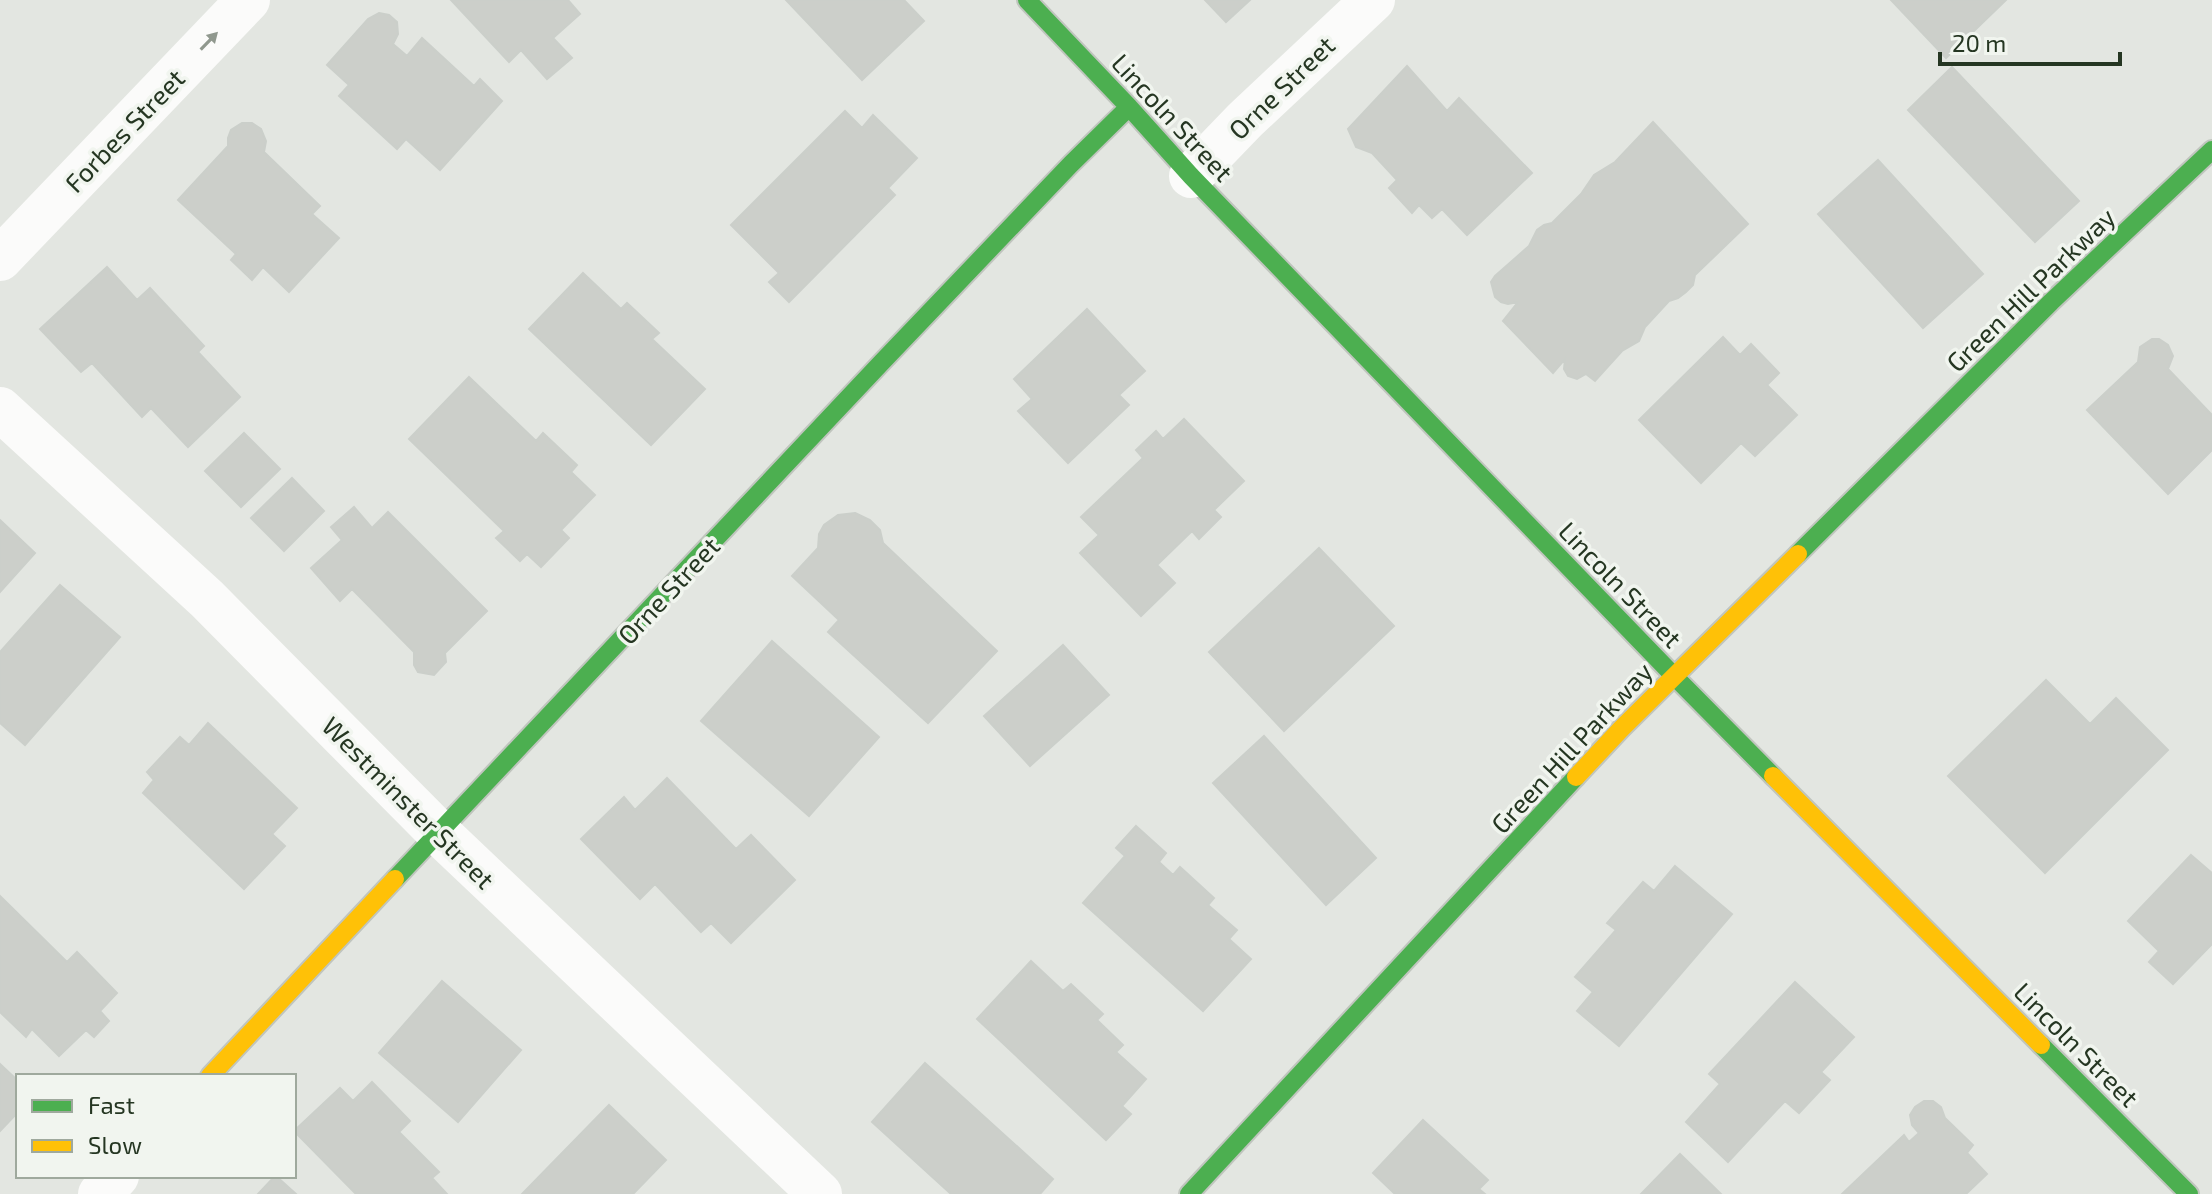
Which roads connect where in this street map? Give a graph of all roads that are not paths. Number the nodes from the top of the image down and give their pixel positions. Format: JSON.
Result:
{"nodes":[{"id":1,"x":248,"y":0,"type":"edge"},
{"id":2,"x":1027,"y":0,"type":"edge"},
{"id":3,"x":1373,"y":0,"type":"edge"},
{"id":4,"x":1129,"y":107,"type":"junction"},
{"id":5,"x":2212,"y":150,"type":"edge"},
{"id":6,"x":1191,"y":176,"type":"junction"},
{"id":7,"x":0,"y":259,"type":"edge"},
{"id":8,"x":0,"y":409,"type":"edge"},
{"id":9,"x":1674,"y":676,"type":"junction"},
{"id":10,"x":438,"y":832,"type":"junction"},
{"id":11,"x":212,"y":1074,"type":"edge"},
{"id":12,"x":115,"y":1178,"type":"edge"},
{"id":13,"x":100,"y":1194,"type":"edge"},
{"id":14,"x":820,"y":1194,"type":"edge"},
{"id":15,"x":1189,"y":1194,"type":"edge"},
{"id":16,"x":2189,"y":1194,"type":"edge"}],
"edges":[{"from":7,"to":1,"type":"street","name":"Forbes Street","one_way":true},
{"from":2,"to":4,"type":"street","name":"Lincoln Street"},
{"from":3,"to":6,"type":"street","name":"Orne Street"},
{"from":4,"to":6,"type":"street","name":"Lincoln Street"},
{"from":4,"to":10,"type":"street","name":"Orne Street"},
{"from":5,"to":9,"type":"street","name":"Green Hill Parkway"},
{"from":6,"to":9,"type":"street","name":"Lincoln Street"},
{"from":8,"to":10,"type":"street","name":"Westminster Street"},
{"from":9,"to":15,"type":"street","name":"Green Hill Parkway"},
{"from":9,"to":16,"type":"street","name":"Lincoln Street"},
{"from":10,"to":11,"type":"street","name":"Orne Street"},
{"from":10,"to":14,"type":"street","name":"Westminster Street"},
{"from":12,"to":13,"type":"street"}]}
